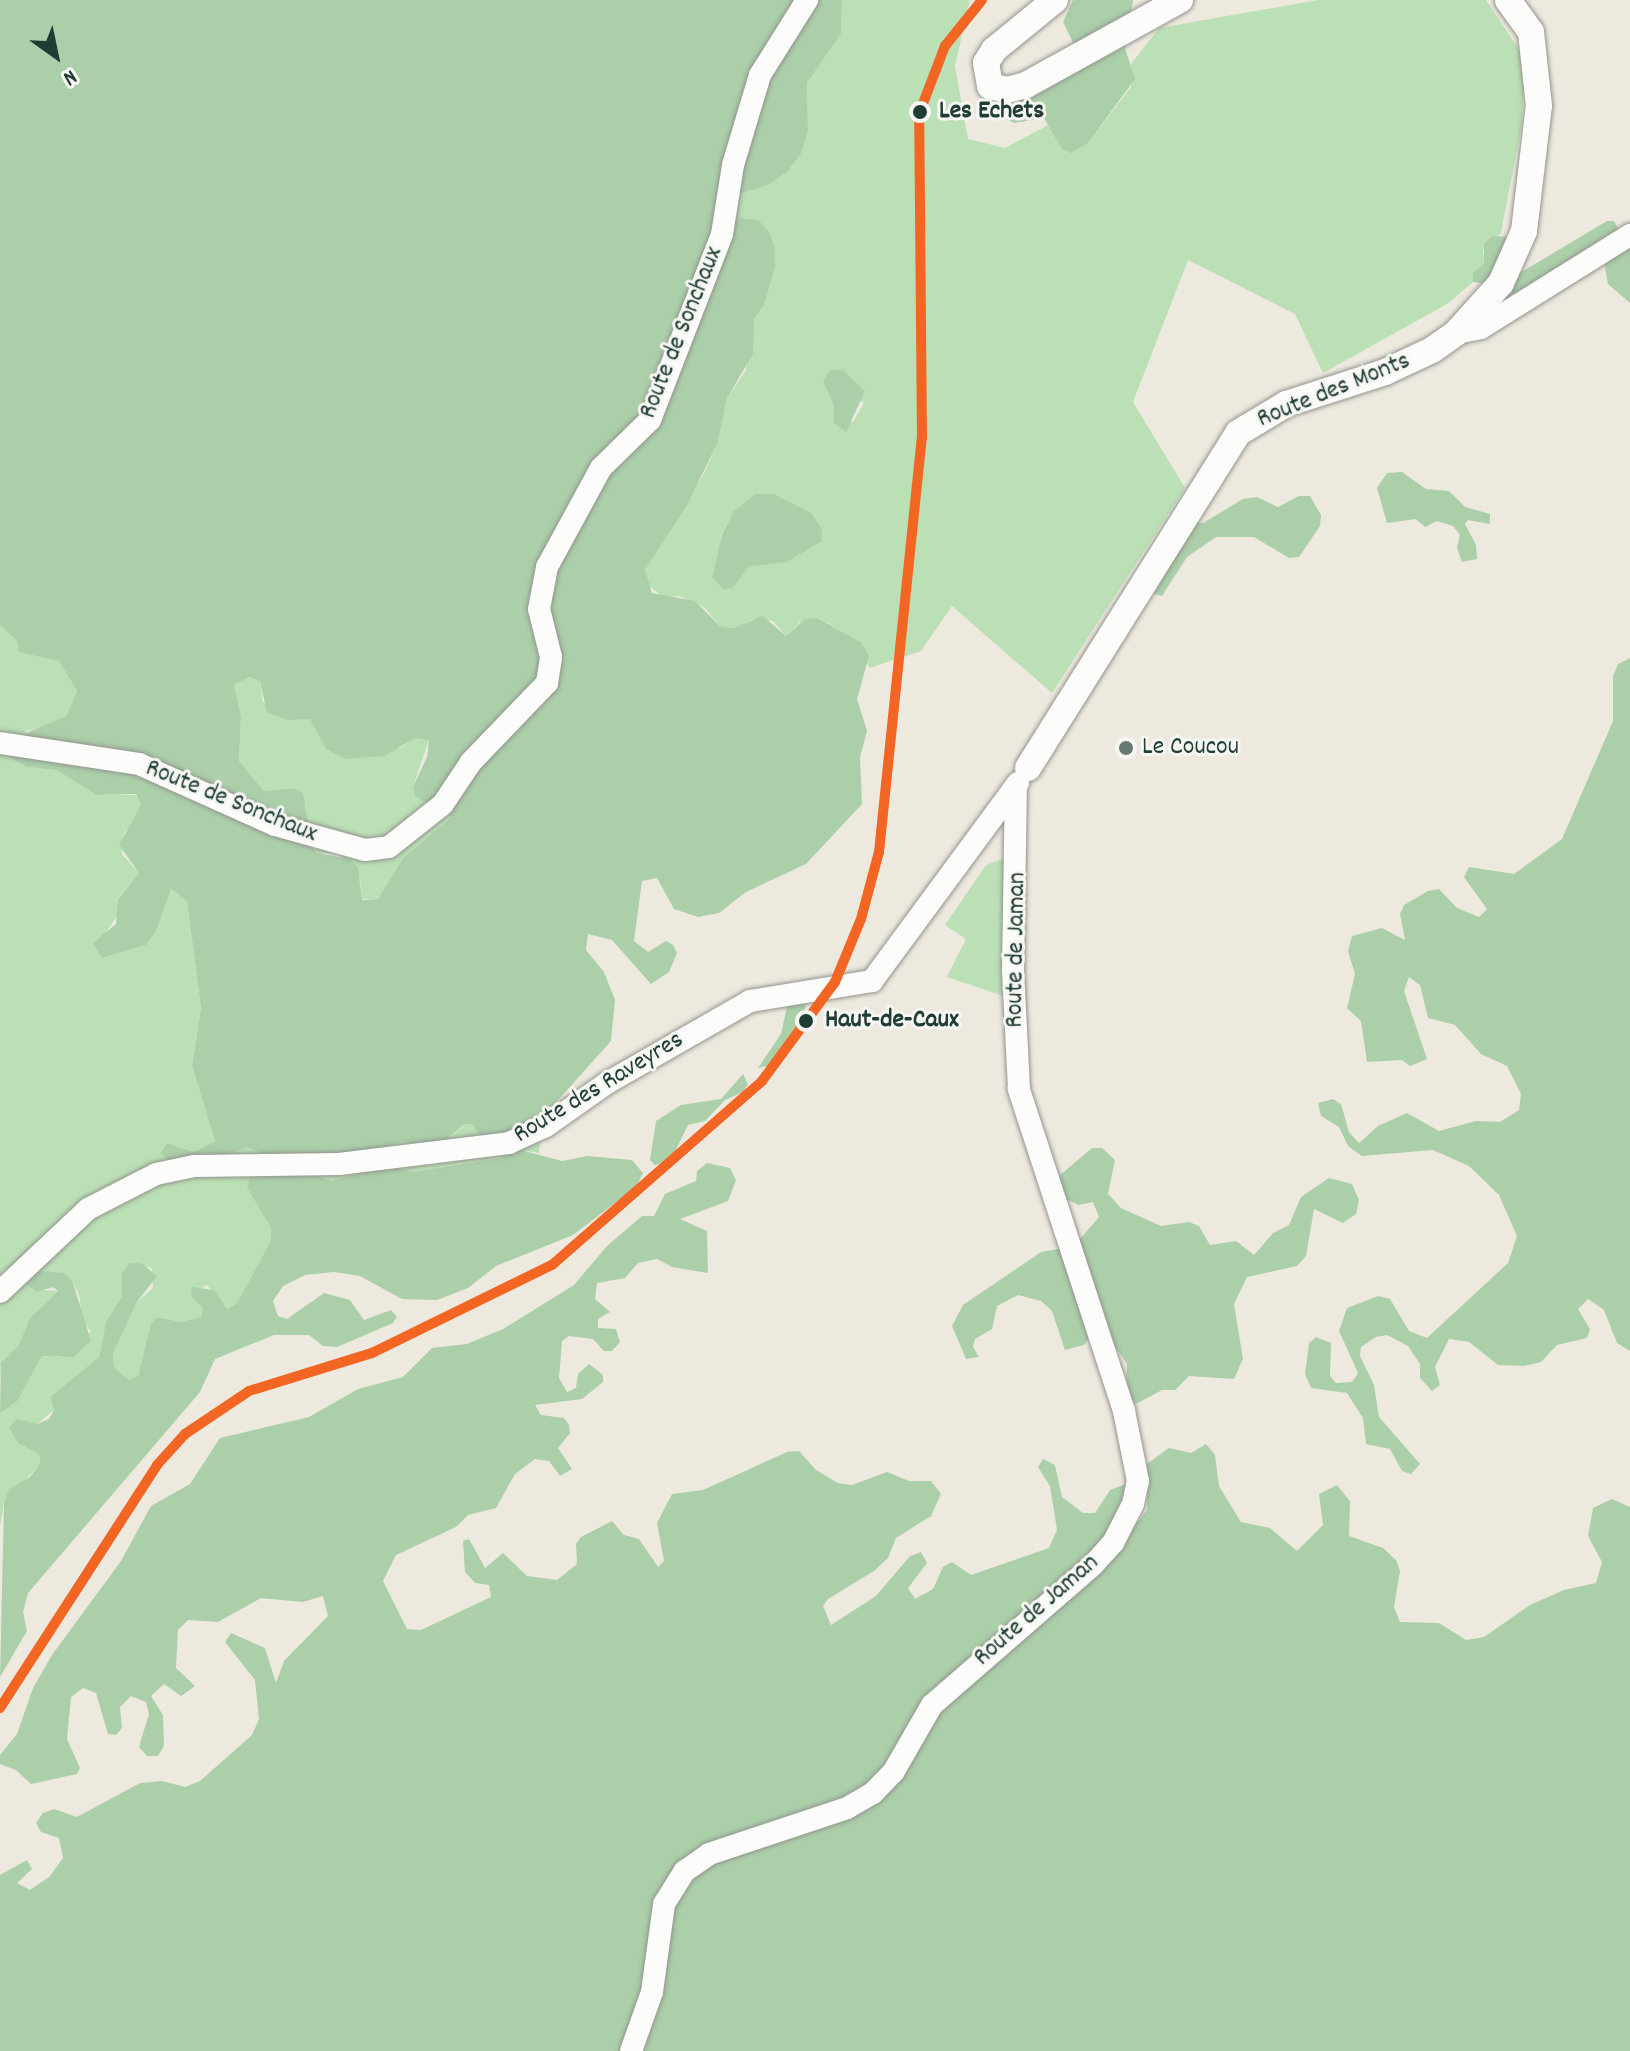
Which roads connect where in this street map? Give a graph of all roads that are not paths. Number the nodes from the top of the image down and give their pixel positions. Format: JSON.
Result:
{"nodes":[{"id":1,"x":807,"y":0,"type":"edge"},
{"id":2,"x":1055,"y":0,"type":"edge"},
{"id":3,"x":1180,"y":0,"type":"edge"},
{"id":4,"x":1508,"y":0,"type":"edge"},
{"id":5,"x":1630,"y":235,"type":"edge"},
{"id":6,"x":1456,"y":333,"type":"junction"},
{"id":7,"x":0,"y":743,"type":"edge"},
{"id":8,"x":1022,"y":777,"type":"junction"},
{"id":9,"x":0,"y":1292,"type":"edge"},
{"id":10,"x":631,"y":2051,"type":"edge"}],
"edges":[{"from":1,"to":7,"type":"street","name":"Route de Sonchaux"},
{"from":2,"to":3,"type":"street"},
{"from":4,"to":6,"type":"street","name":"Route des Monts"},
{"from":5,"to":6,"type":"street"},
{"from":6,"to":8,"type":"street","name":"Route des Monts"},
{"from":8,"to":9,"type":"street","name":"Route des Raveyres"},
{"from":8,"to":10,"type":"street","name":"Route de Jaman"}]}
